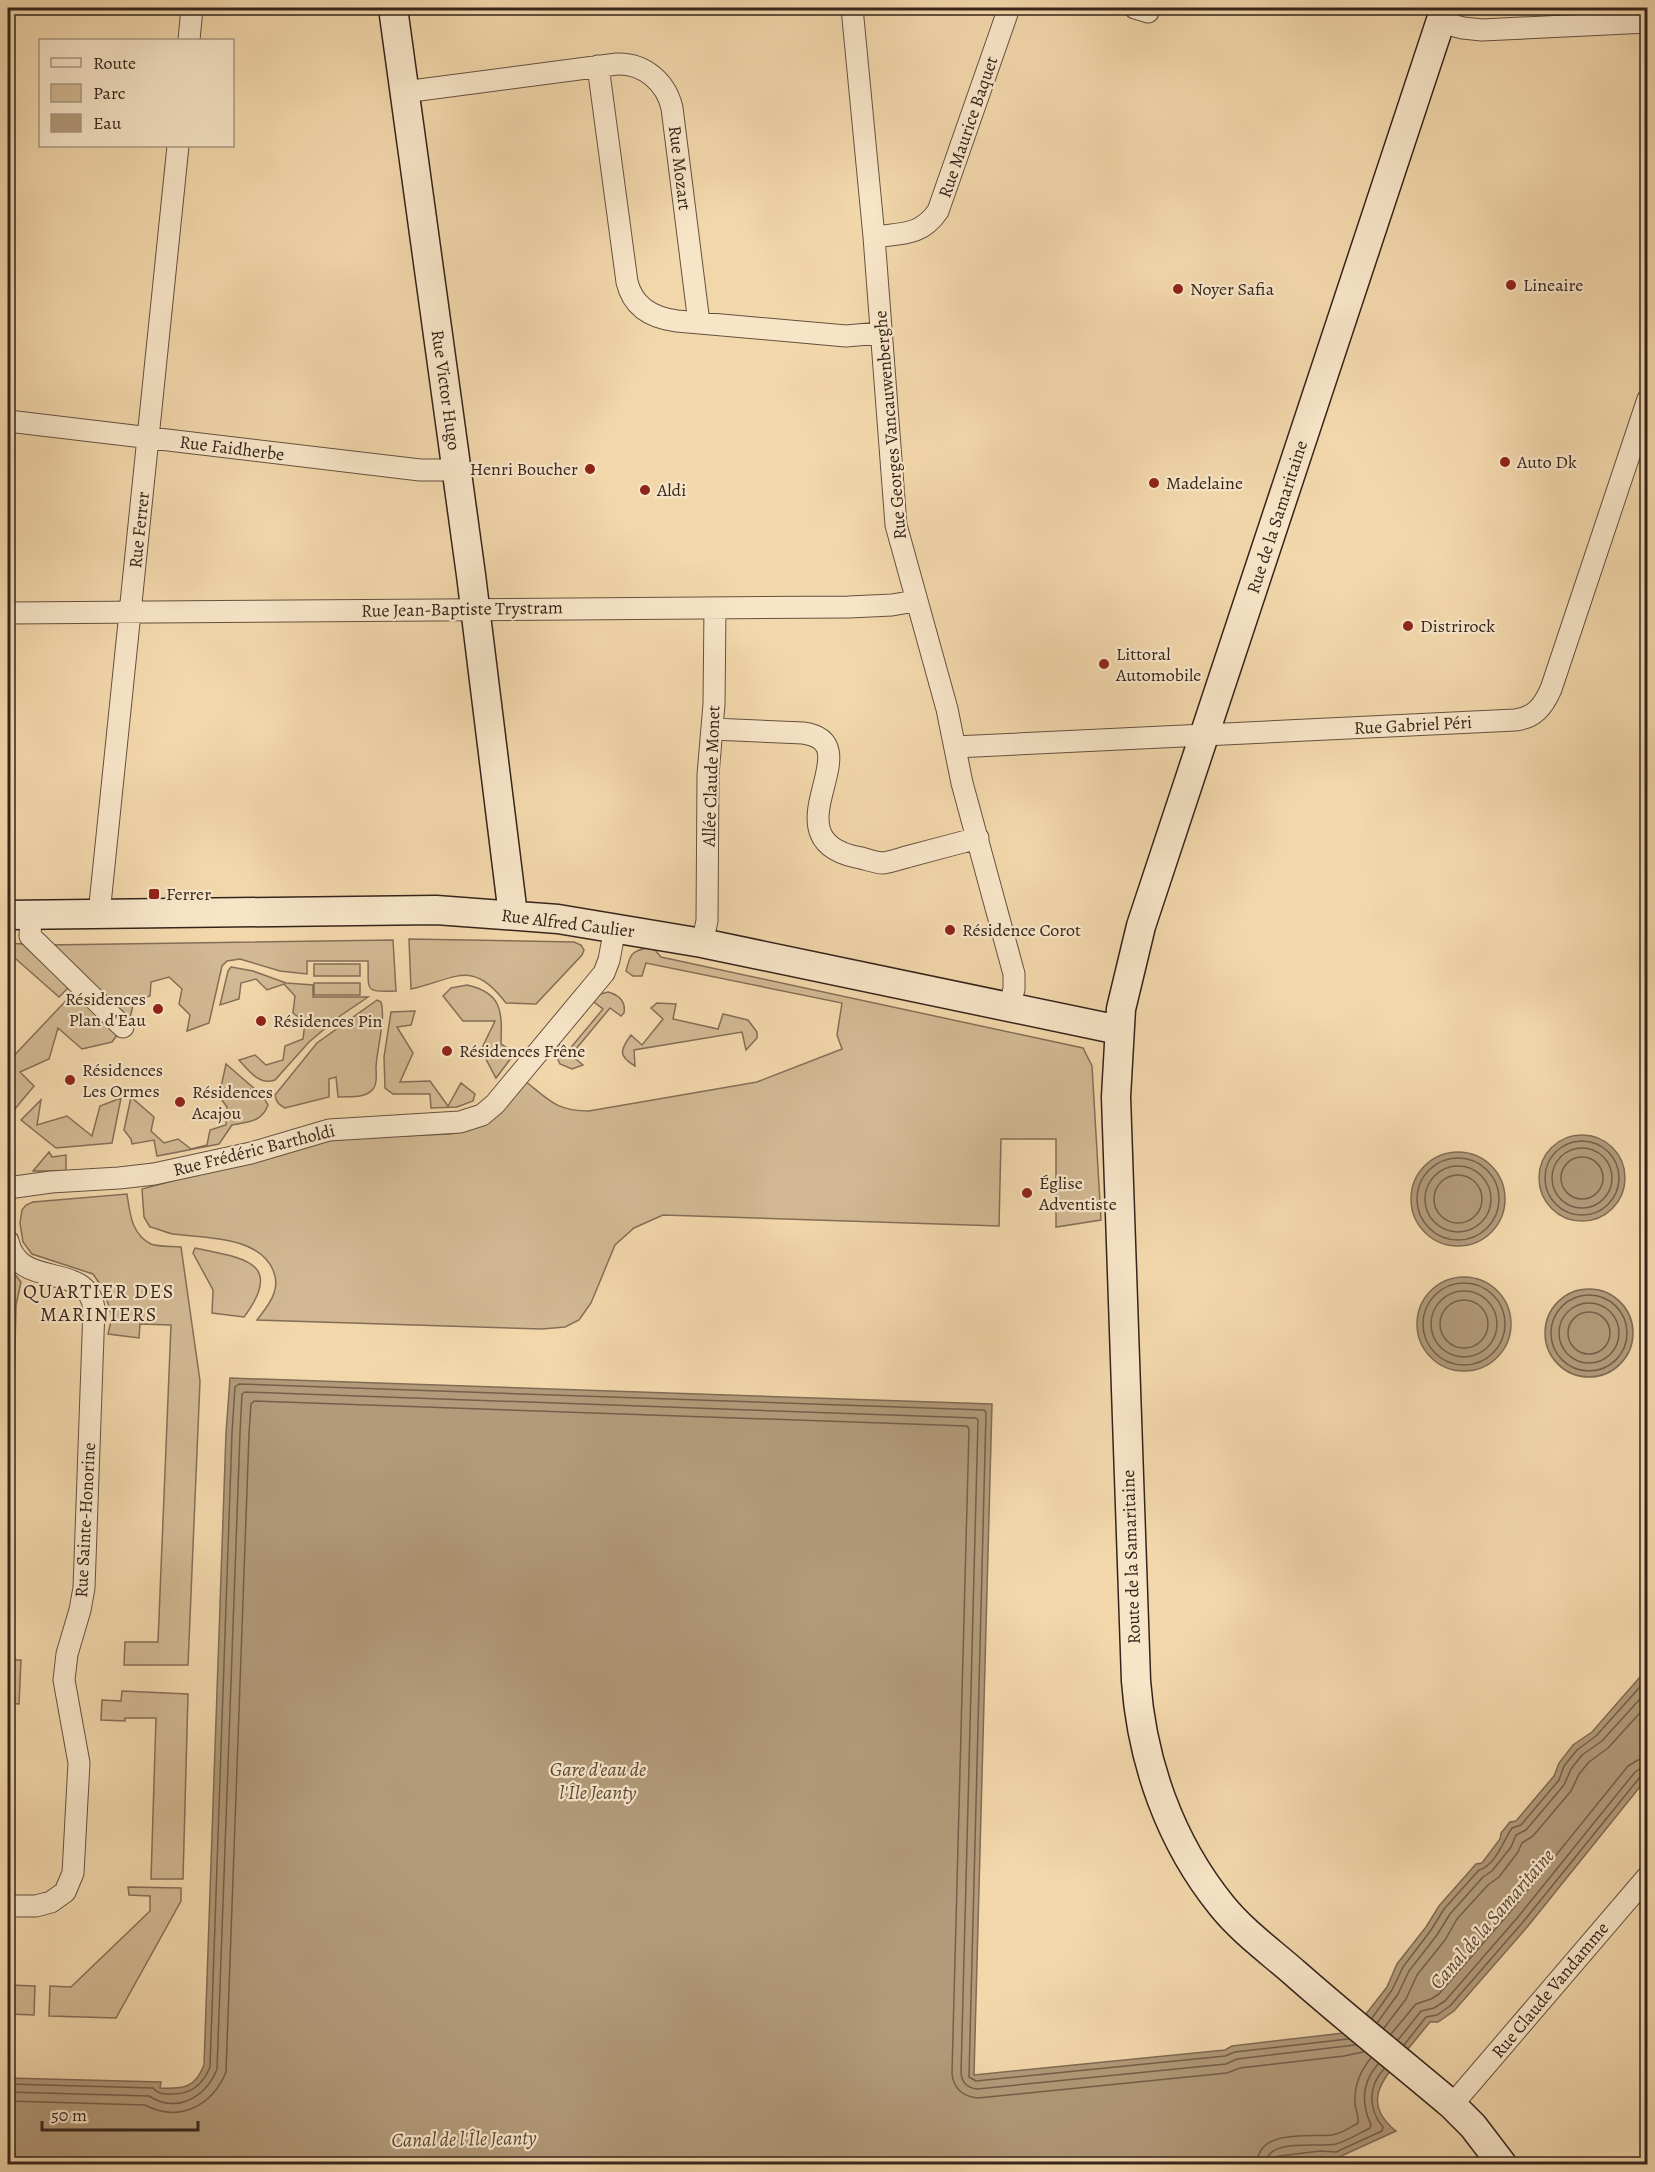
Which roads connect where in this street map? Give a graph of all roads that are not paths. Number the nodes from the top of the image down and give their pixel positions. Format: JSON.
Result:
{"nodes":[{"id":1,"x":192,"y":8,"type":"edge"},
{"id":2,"x":393,"y":8,"type":"edge"},
{"id":3,"x":852,"y":8,"type":"edge"},
{"id":4,"x":1009,"y":8,"type":"edge"},
{"id":5,"x":1443,"y":15,"type":"edge"},
{"id":6,"x":1647,"y":22,"type":"edge"},
{"id":7,"x":189,"y":39,"type":"edge"},
{"id":8,"x":598,"y":66,"type":"junction"},
{"id":9,"x":404,"y":92,"type":"junction"},
{"id":10,"x":178,"y":147,"type":"edge"},
{"id":11,"x":874,"y":237,"type":"junction"},
{"id":12,"x":699,"y":323,"type":"junction"},
{"id":13,"x":880,"y":333,"type":"junction"},
{"id":14,"x":1647,"y":399,"type":"edge"},
{"id":15,"x":8,"y":421,"type":"edge"},
{"id":16,"x":148,"y":438,"type":"junction"},
{"id":17,"x":457,"y":470,"type":"junction"},
{"id":18,"x":915,"y":600,"type":"junction"},
{"id":19,"x":715,"y":608,"type":"junction"},
{"id":20,"x":475,"y":609,"type":"junction"},
{"id":21,"x":130,"y":612,"type":"junction"},
{"id":22,"x":8,"y":613,"type":"edge"},
{"id":23,"x":712,"y":729,"type":"junction"},
{"id":24,"x":1205,"y":735,"type":"junction"},
{"id":25,"x":955,"y":747,"type":"junction"},
{"id":26,"x":978,"y":838,"type":"junction"},
{"id":27,"x":99,"y":914,"type":"junction"},
{"id":28,"x":19,"y":915,"type":"edge"},
{"id":29,"x":513,"y":915,"type":"junction"},
{"id":30,"x":615,"y":928,"type":"junction"},
{"id":31,"x":702,"y":944,"type":"junction"},
{"id":32,"x":1009,"y":1008,"type":"junction"},
{"id":33,"x":123,"y":1027,"type":"dead end"},
{"id":34,"x":1119,"y":1030,"type":"junction"},
{"id":35,"x":8,"y":1188,"type":"edge"},
{"id":36,"x":8,"y":1241,"type":"edge"},
{"id":37,"x":1647,"y":1876,"type":"edge"},
{"id":38,"x":8,"y":1906,"type":"edge"},
{"id":39,"x":1452,"y":2105,"type":"junction"},
{"id":40,"x":1502,"y":2164,"type":"edge"}],
"edges":[{"from":1,"to":7,"type":"street"},
{"from":2,"to":9,"type":"street","name":"Rue Victor Hugo"},
{"from":3,"to":11,"type":"street","name":"Rue Georges Vancauwenberghe"},
{"from":4,"to":11,"type":"street","name":"Rue Maurice Baquet"},
{"from":5,"to":6,"type":"street"},
{"from":5,"to":24,"type":"street","name":"Rue de la Samaritaine"},
{"from":8,"to":9,"type":"street","name":"Rue Mozart"},
{"from":8,"to":12,"type":"street"},
{"from":8,"to":12,"type":"street","name":"Rue Mozart"},
{"from":9,"to":17,"type":"street","name":"Rue Victor Hugo"},
{"from":10,"to":16,"type":"street","name":"Rue Ferrer"},
{"from":11,"to":13,"type":"street","name":"Rue Georges Vancauwenberghe"},
{"from":12,"to":13,"type":"street"},
{"from":13,"to":18,"type":"street","name":"Rue Georges Vancauwenberghe"},
{"from":14,"to":24,"type":"street","name":"Rue Gabriel Péri"},
{"from":15,"to":16,"type":"street","name":"Rue Faidherbe"},
{"from":16,"to":17,"type":"street","name":"Rue Faidherbe"},
{"from":16,"to":21,"type":"street","name":"Rue Ferrer"},
{"from":17,"to":20,"type":"street","name":"Rue Victor Hugo"},
{"from":18,"to":19,"type":"street","name":"Rue Jean-Baptiste Trystram"},
{"from":18,"to":25,"type":"street","name":"Rue Georges Vancauwenberghe"},
{"from":19,"to":20,"type":"street","name":"Rue Jean-Baptiste Trystram"},
{"from":19,"to":23,"type":"street","name":"Allée Claude Monet"},
{"from":20,"to":21,"type":"street","name":"Rue Jean-Baptiste Trystram"},
{"from":20,"to":29,"type":"street","name":"Rue Victor Hugo"},
{"from":21,"to":22,"type":"street","name":"Rue Jean-Baptiste Trystram"},
{"from":21,"to":27,"type":"street","name":"Rue Ferrer"},
{"from":23,"to":26,"type":"street"},
{"from":23,"to":31,"type":"street","name":"Allée Claude Monet"},
{"from":24,"to":25,"type":"street","name":"Rue Gabriel Péri"},
{"from":24,"to":34,"type":"street","name":"Rue de la Samaritaine"},
{"from":25,"to":26,"type":"street","name":"Rue Georges Vancauwenberghe"},
{"from":26,"to":32,"type":"street","name":"Rue Georges Vancauwenberghe"},
{"from":27,"to":28,"type":"street","name":"Rue Alfred Caulier"},
{"from":27,"to":29,"type":"street","name":"Rue Alfred Caulier"},
{"from":28,"to":33,"type":"street"},
{"from":29,"to":30,"type":"street","name":"Rue Alfred Caulier"},
{"from":30,"to":31,"type":"street","name":"Rue Alfred Caulier"},
{"from":30,"to":35,"type":"street","name":"Rue Frédéric Bartholdi"},
{"from":31,"to":32,"type":"street","name":"Rue Alfred Caulier"},
{"from":32,"to":34,"type":"street","name":"Rue Alfred Caulier"},
{"from":34,"to":39,"type":"street","name":"Route de la Samaritaine"},
{"from":36,"to":38,"type":"street","name":"Rue Sainte-Honorine"},
{"from":37,"to":39,"type":"street","name":"Rue Claude Vandamme"},
{"from":39,"to":40,"type":"street"}]}
